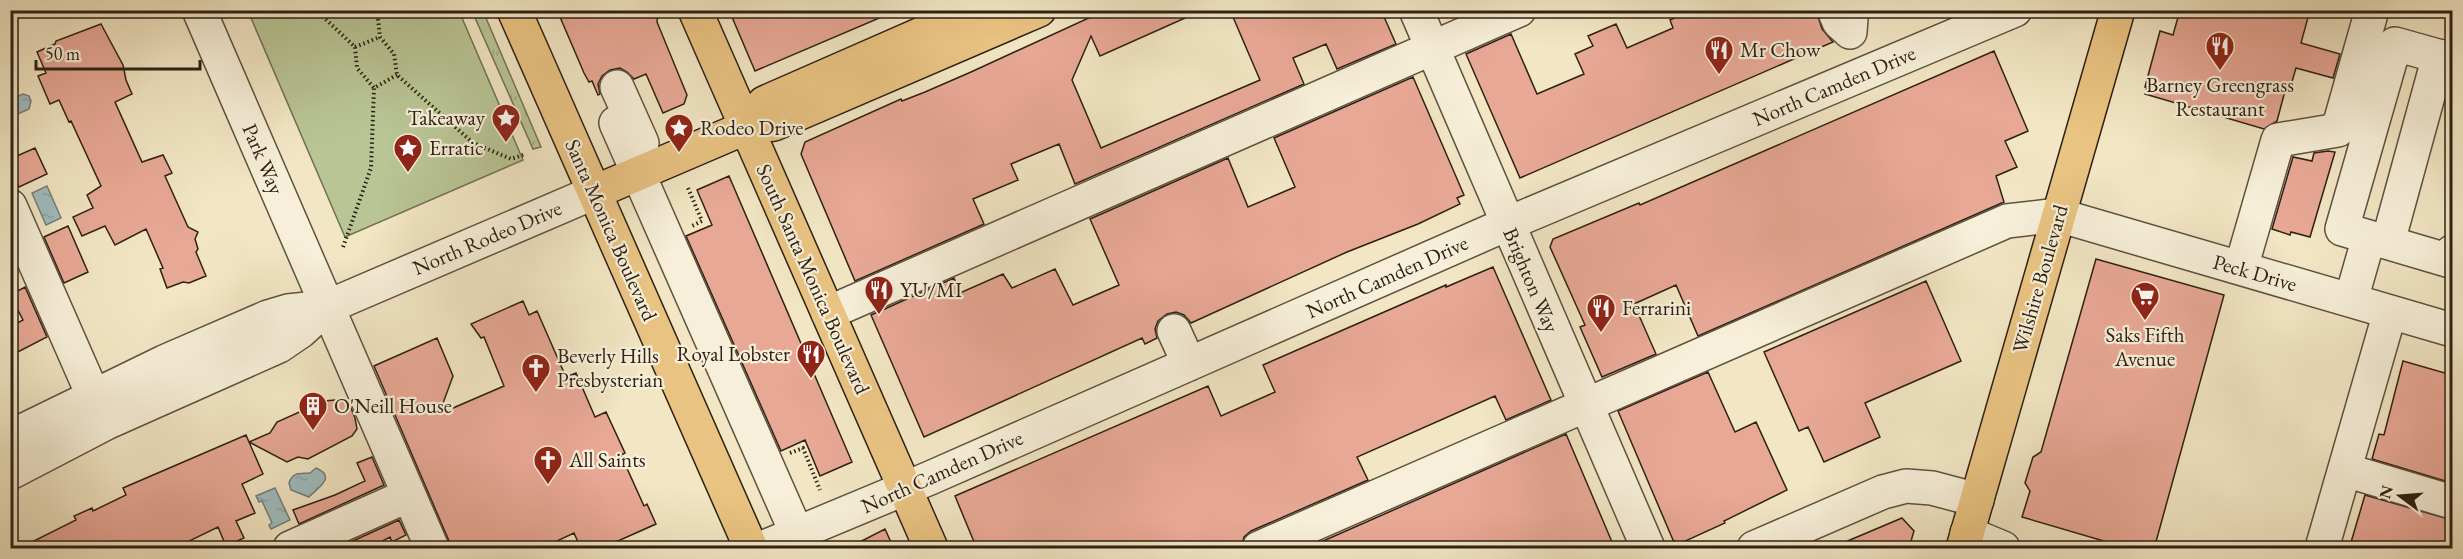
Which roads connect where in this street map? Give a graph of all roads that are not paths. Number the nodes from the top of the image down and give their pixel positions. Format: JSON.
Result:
{"nodes":[{"id":1,"x":199,"y":10,"type":"edge"},
{"id":2,"x":514,"y":10,"type":"edge"},
{"id":3,"x":695,"y":10,"type":"edge"},
{"id":4,"x":976,"y":10,"type":"edge"},
{"id":5,"x":1039,"y":10,"type":"edge"},
{"id":6,"x":1519,"y":10,"type":"edge"},
{"id":7,"x":2015,"y":10,"type":"edge"},
{"id":8,"x":2118,"y":10,"type":"edge"},
{"id":9,"x":2372,"y":10,"type":"edge"},
{"id":10,"x":1844,"y":18,"type":"edge"},
{"id":11,"x":1427,"y":23,"type":"edge"},
{"id":12,"x":2446,"y":58,"type":"edge"},
{"id":13,"x":1867,"y":73,"type":"junction"},
{"id":14,"x":618,"y":87,"type":"dead end"},
{"id":15,"x":616,"y":123,"type":"dead end"},
{"id":16,"x":747,"y":127,"type":"junction"},
{"id":17,"x":646,"y":170,"type":"junction"},
{"id":18,"x":595,"y":192,"type":"junction"},
{"id":19,"x":2058,"y":215,"type":"junction"},
{"id":20,"x":12,"y":216,"type":"edge"},
{"id":21,"x":1507,"y":224,"type":"junction"},
{"id":22,"x":688,"y":235,"type":"road end"},
{"id":23,"x":2378,"y":239,"type":"junction"},
{"id":24,"x":2452,"y":252,"type":"edge"},
{"id":25,"x":2241,"y":268,"type":"junction"},
{"id":26,"x":2351,"y":300,"type":"junction"},
{"id":27,"x":327,"y":307,"type":"junction"},
{"id":28,"x":2390,"y":312,"type":"junction"},
{"id":29,"x":828,"y":313,"type":"junction"},
{"id":30,"x":2452,"y":330,"type":"edge"},
{"id":31,"x":1174,"y":331,"type":"dead end"},
{"id":32,"x":1189,"y":364,"type":"junction"},
{"id":33,"x":93,"y":395,"type":"junction"},
{"id":34,"x":1585,"y":405,"type":"junction"},
{"id":35,"x":10,"y":437,"type":"edge"},
{"id":36,"x":781,"y":451,"type":"road end"},
{"id":37,"x":2345,"y":470,"type":"junction"},
{"id":38,"x":10,"y":473,"type":"edge"},
{"id":39,"x":904,"y":489,"type":"junction"},
{"id":40,"x":409,"y":495,"type":"junction"},
{"id":41,"x":1977,"y":500,"type":"junction"},
{"id":42,"x":2452,"y":502,"type":"edge"},
{"id":43,"x":1818,"y":535,"type":"edge"},
{"id":44,"x":807,"y":537,"type":"edge"},
{"id":45,"x":1965,"y":541,"type":"edge"},
{"id":46,"x":290,"y":549,"type":"edge"},
{"id":47,"x":432,"y":549,"type":"edge"},
{"id":48,"x":751,"y":549,"type":"edge"},
{"id":49,"x":762,"y":549,"type":"edge"},
{"id":50,"x":931,"y":549,"type":"edge"},
{"id":51,"x":1259,"y":549,"type":"edge"},
{"id":52,"x":1648,"y":549,"type":"edge"},
{"id":53,"x":1754,"y":549,"type":"edge"},
{"id":54,"x":2003,"y":549,"type":"edge"},
{"id":55,"x":2322,"y":549,"type":"edge"}],
"edges":[{"from":1,"to":27,"type":"street","name":"Park Way"},
{"from":2,"to":18,"type":"main road","name":"Santa Monica Boulevard"},
{"from":3,"to":16,"type":"main road","name":"South Santa Monica Boulevard"},
{"from":4,"to":16,"type":"main road"},
{"from":5,"to":16,"type":"main road","name":"North Rodeo Drive"},
{"from":6,"to":11,"type":"street"},
{"from":7,"to":13,"type":"street","name":"North Camden Drive"},
{"from":8,"to":19,"type":"main road","name":"Wilshire Boulevard"},
{"from":9,"to":25,"type":"street"},
{"from":10,"to":13,"type":"street"},
{"from":11,"to":21,"type":"street","name":"Brighton Way"},
{"from":11,"to":29,"type":"street"},
{"from":12,"to":23,"type":"street"},
{"from":12,"to":23,"type":"street"},
{"from":13,"to":21,"type":"street","name":"North Camden Drive"},
{"from":14,"to":17,"type":"street"},
{"from":15,"to":17,"type":"street"},
{"from":16,"to":17,"type":"main road","name":"North Rodeo Drive"},
{"from":16,"to":29,"type":"main road","name":"South Santa Monica Boulevard"},
{"from":17,"to":18,"type":"main road","name":"North Rodeo Drive"},
{"from":17,"to":22,"type":"street"},
{"from":17,"to":44,"type":"street"},
{"from":18,"to":27,"type":"street","name":"North Rodeo Drive"},
{"from":18,"to":48,"type":"main road","name":"Santa Monica Boulevard"},
{"from":19,"to":25,"type":"street","name":"Peck Drive"},
{"from":19,"to":34,"type":"street"},
{"from":19,"to":41,"type":"main road","name":"Wilshire Boulevard"},
{"from":20,"to":33,"type":"street"},
{"from":21,"to":32,"type":"street","name":"North Camden Drive"},
{"from":21,"to":34,"type":"street","name":"Brighton Way"},
{"from":23,"to":24,"type":"street"},
{"from":23,"to":26,"type":"street"},
{"from":25,"to":26,"type":"street","name":"Peck Drive"},
{"from":26,"to":28,"type":"street","name":"Peck Drive"},
{"from":27,"to":33,"type":"street","name":"North Rodeo Drive"},
{"from":27,"to":38,"type":"street","name":"North Rodeo Drive"},
{"from":27,"to":40,"type":"street","name":"Park Way"},
{"from":28,"to":30,"type":"street","name":"Peck Drive"},
{"from":28,"to":37,"type":"street"},
{"from":29,"to":39,"type":"main road","name":"South Santa Monica Boulevard"},
{"from":31,"to":32,"type":"street"},
{"from":32,"to":39,"type":"street","name":"North Camden Drive"},
{"from":33,"to":35,"type":"street","name":"North Rodeo Drive"},
{"from":34,"to":51,"type":"street"},
{"from":34,"to":52,"type":"street","name":"Brighton Way"},
{"from":36,"to":44,"type":"street"},
{"from":37,"to":42,"type":"street"},
{"from":37,"to":55,"type":"street"},
{"from":39,"to":44,"type":"street","name":"North Camden Drive"},
{"from":39,"to":50,"type":"main road","name":"South Santa Monica Boulevard"},
{"from":40,"to":46,"type":"street"},
{"from":40,"to":47,"type":"street","name":"Park Way"},
{"from":41,"to":43,"type":"street"},
{"from":41,"to":45,"type":"main road","name":"Wilshire Boulevard"},
{"from":43,"to":53,"type":"street"},
{"from":44,"to":49,"type":"street","name":"North Camden Drive"},
{"from":45,"to":54,"type":"street"}]}
